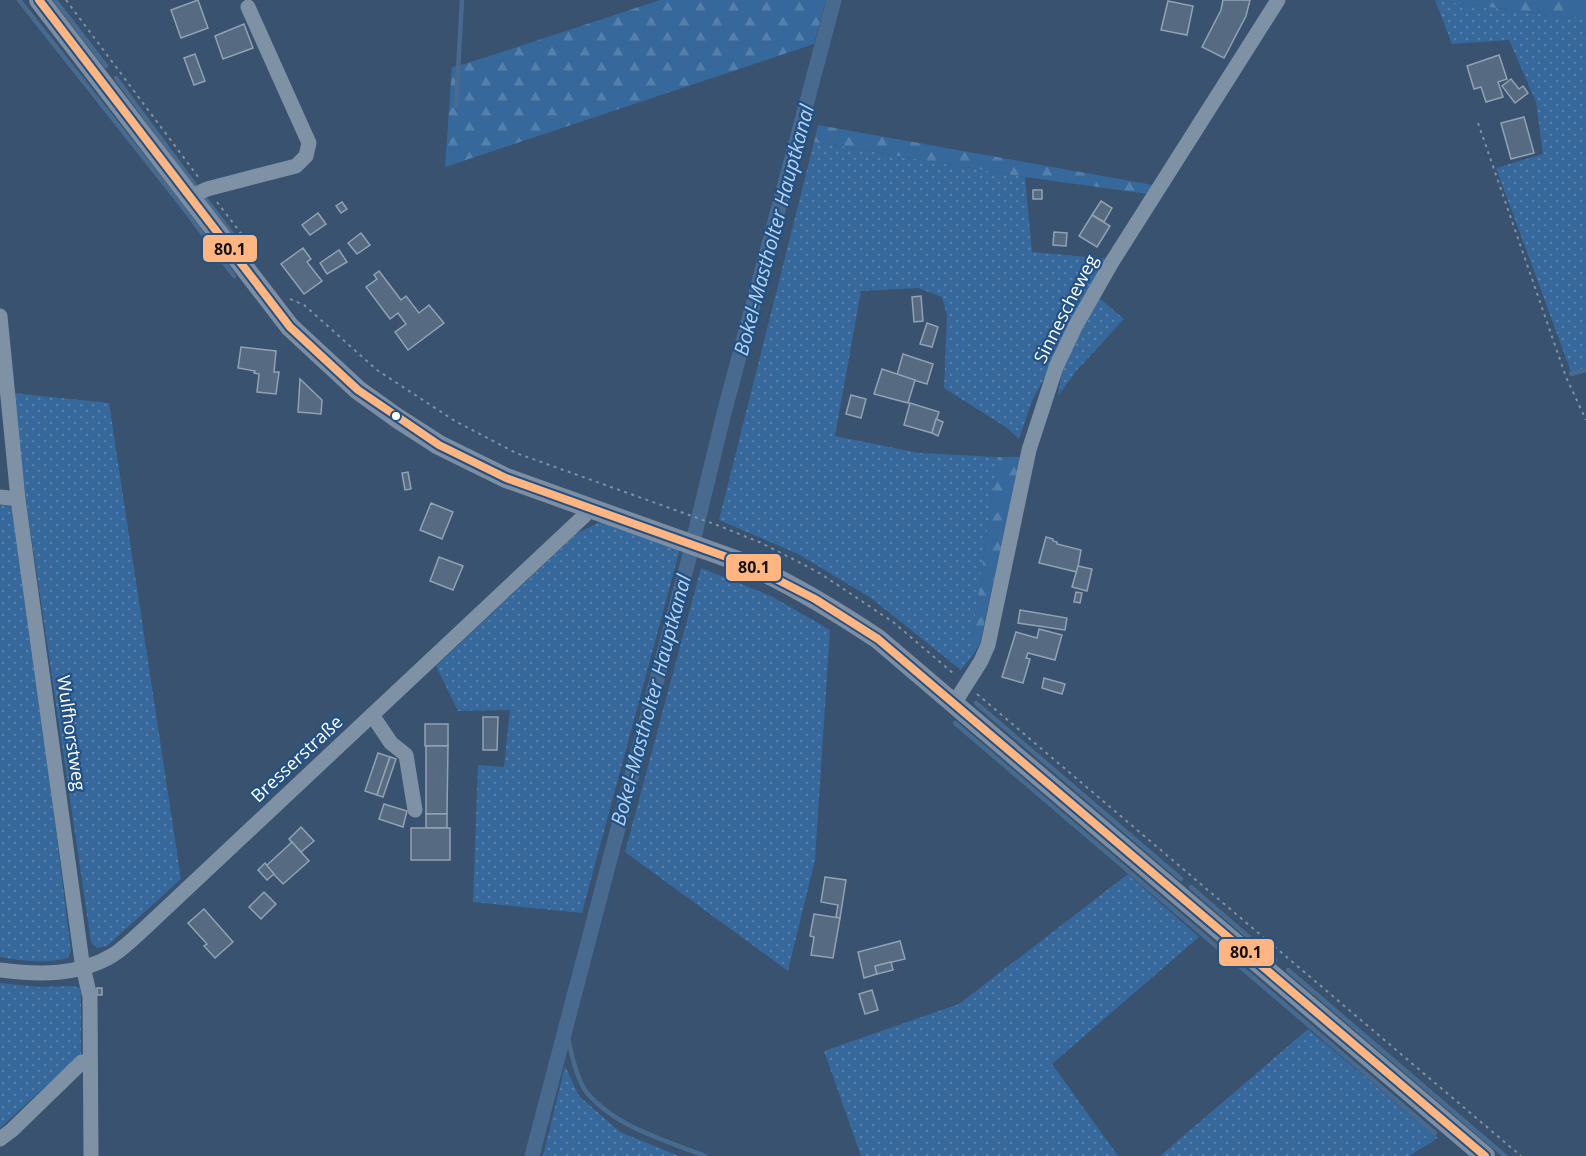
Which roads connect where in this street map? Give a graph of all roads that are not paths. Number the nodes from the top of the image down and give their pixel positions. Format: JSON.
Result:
{"nodes":[{"id":1,"x":39,"y":0,"type":"edge"},
{"id":2,"x":1278,"y":0,"type":"edge"},
{"id":3,"x":248,"y":7,"type":"dead end"},
{"id":4,"x":198,"y":193,"type":"junction"},
{"id":5,"x":0,"y":316,"type":"edge"},
{"id":6,"x":0,"y":497,"type":"edge"},
{"id":7,"x":18,"y":499,"type":"junction"},
{"id":8,"x":590,"y":507,"type":"junction"},
{"id":9,"x":955,"y":702,"type":"junction"},
{"id":10,"x":372,"y":715,"type":"junction"},
{"id":11,"x":416,"y":810,"type":"dead end"},
{"id":12,"x":84,"y":969,"type":"junction"},
{"id":13,"x":0,"y":970,"type":"edge"},
{"id":14,"x":90,"y":1061,"type":"junction"},
{"id":15,"x":0,"y":1139,"type":"edge"},
{"id":16,"x":91,"y":1156,"type":"edge"},
{"id":17,"x":1485,"y":1156,"type":"edge"}],
"edges":[{"from":1,"to":4,"type":"main road"},
{"from":2,"to":9,"type":"street","name":"Sinnescheweg"},
{"from":3,"to":4,"type":"street"},
{"from":4,"to":8,"type":"main road"},
{"from":5,"to":7,"type":"street","name":"Wulfhorstweg"},
{"from":6,"to":7,"type":"street"},
{"from":7,"to":12,"type":"street","name":"Wulfhorstweg"},
{"from":8,"to":9,"type":"main road"},
{"from":8,"to":10,"type":"street","name":"Bresserstraße"},
{"from":9,"to":17,"type":"main road"},
{"from":10,"to":11,"type":"street"},
{"from":10,"to":12,"type":"street","name":"Bresserstraße"},
{"from":12,"to":13,"type":"street","name":"Bresserstraße"},
{"from":12,"to":14,"type":"street","name":"Wulfhorstweg"},
{"from":14,"to":15,"type":"street"},
{"from":14,"to":16,"type":"street","name":"Wulfhorstweg"}]}
